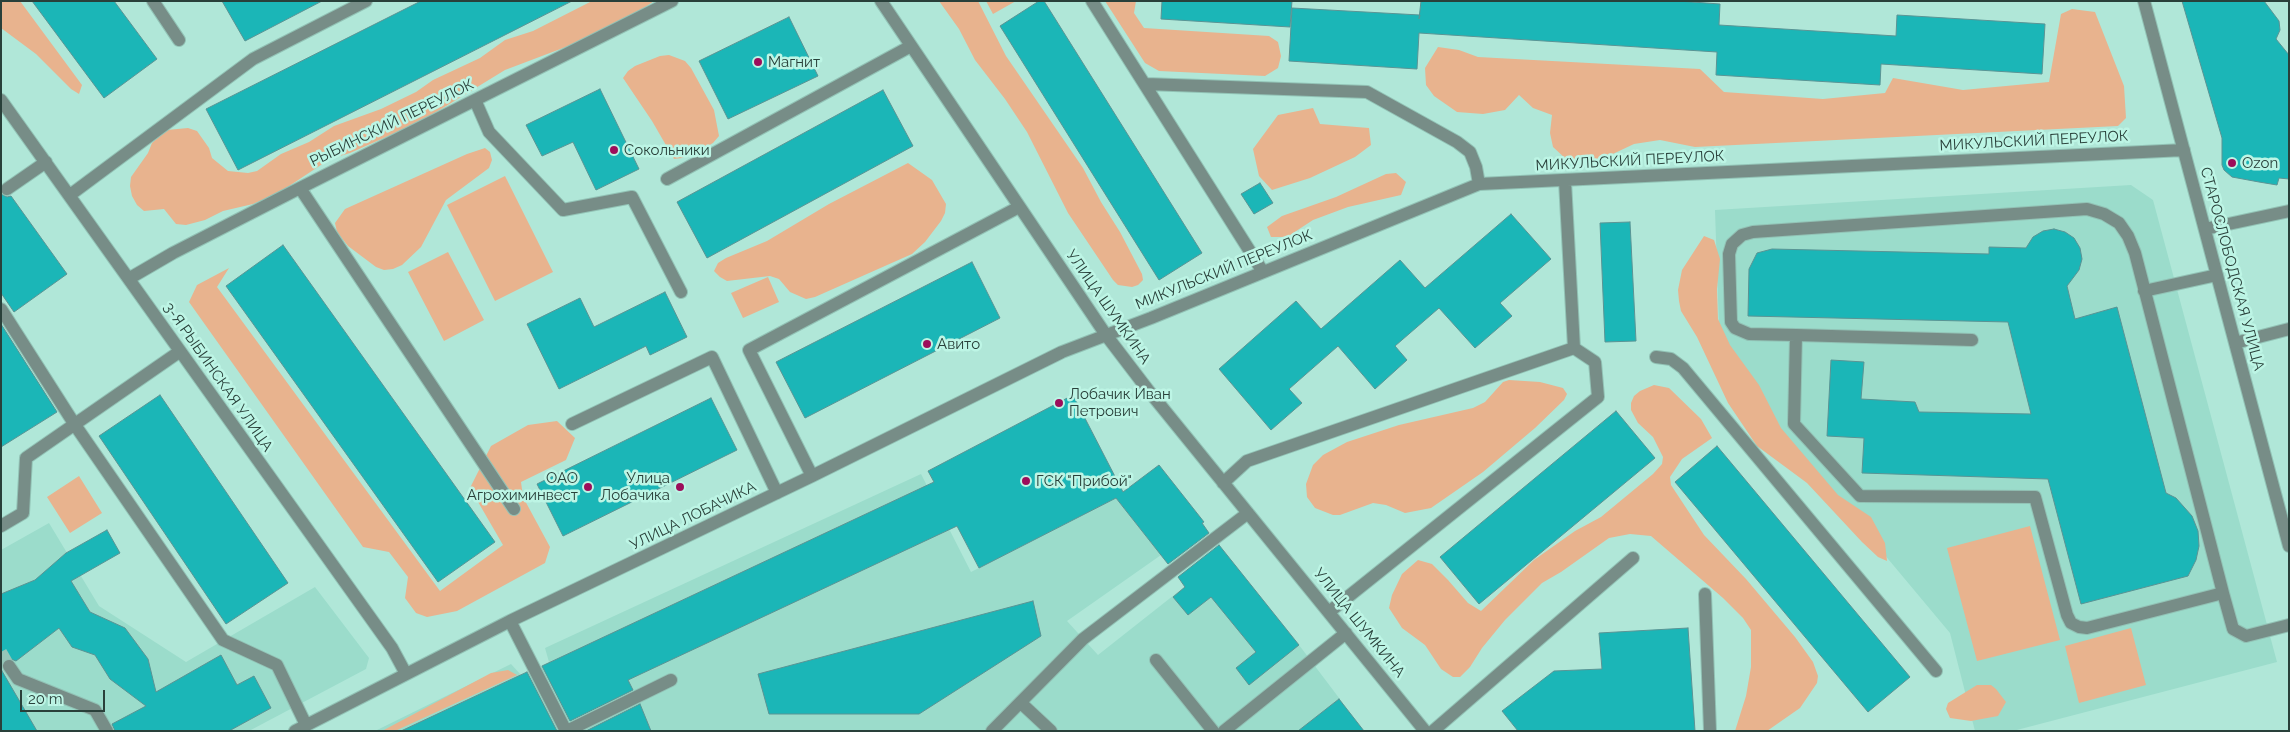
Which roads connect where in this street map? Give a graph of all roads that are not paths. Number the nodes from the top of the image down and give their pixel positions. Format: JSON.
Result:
{"nodes":[{"id":1,"x":153,"y":1,"type":"edge"},
{"id":2,"x":366,"y":1,"type":"edge"},
{"id":3,"x":672,"y":1,"type":"edge"},
{"id":4,"x":881,"y":1,"type":"edge"},
{"id":5,"x":1092,"y":1,"type":"edge"},
{"id":6,"x":2144,"y":1,"type":"edge"},
{"id":7,"x":180,"y":40,"type":"dead end"},
{"id":8,"x":911,"y":46,"type":"junction"},
{"id":9,"x":1146,"y":84,"type":"junction"},
{"id":10,"x":1,"y":100,"type":"edge"},
{"id":11,"x":475,"y":100,"type":"junction"},
{"id":12,"x":2184,"y":150,"type":"junction"},
{"id":13,"x":46,"y":162,"type":"junction"},
{"id":14,"x":667,"y":179,"type":"dead end"},
{"id":15,"x":1565,"y":181,"type":"junction"},
{"id":16,"x":1479,"y":184,"type":"junction"},
{"id":17,"x":300,"y":188,"type":"junction"},
{"id":18,"x":7,"y":189,"type":"dead end"},
{"id":19,"x":70,"y":195,"type":"junction"},
{"id":20,"x":1019,"y":207,"type":"junction"},
{"id":21,"x":2289,"y":211,"type":"edge"},
{"id":22,"x":2205,"y":229,"type":"junction"},
{"id":23,"x":1263,"y":272,"type":"junction"},
{"id":24,"x":2217,"y":275,"type":"junction"},
{"id":25,"x":130,"y":278,"type":"junction"},
{"id":26,"x":2144,"y":291,"type":"junction"},
{"id":27,"x":681,"y":292,"type":"dead end"},
{"id":28,"x":1,"y":309,"type":"edge"},
{"id":29,"x":2289,"y":329,"type":"edge"},
{"id":30,"x":1106,"y":335,"type":"junction"},
{"id":31,"x":1796,"y":335,"type":"junction"},
{"id":32,"x":1972,"y":340,"type":"dead end"},
{"id":33,"x":2235,"y":343,"type":"junction"},
{"id":34,"x":1574,"y":348,"type":"junction"},
{"id":35,"x":179,"y":352,"type":"junction"},
{"id":36,"x":1656,"y":357,"type":"dead end"},
{"id":37,"x":572,"y":424,"type":"dead end"},
{"id":38,"x":75,"y":425,"type":"junction"},
{"id":39,"x":812,"y":476,"type":"junction"},
{"id":40,"x":1222,"y":483,"type":"junction"},
{"id":41,"x":777,"y":493,"type":"junction"},
{"id":42,"x":514,"y":509,"type":"dead end"},
{"id":43,"x":1248,"y":513,"type":"junction"},
{"id":44,"x":1,"y":526,"type":"edge"},
{"id":45,"x":2289,"y":546,"type":"edge"},
{"id":46,"x":1632,"y":558,"type":"dead end"},
{"id":47,"x":2223,"y":593,"type":"junction"},
{"id":48,"x":1706,"y":594,"type":"dead end"},
{"id":49,"x":1329,"y":612,"type":"junction"},
{"id":50,"x":510,"y":622,"type":"junction"},
{"id":51,"x":2289,"y":625,"type":"edge"},
{"id":52,"x":1346,"y":633,"type":"junction"},
{"id":53,"x":1156,"y":660,"type":"dead end"},
{"id":54,"x":10,"y":666,"type":"tunnel mouth"},
{"id":55,"x":1936,"y":670,"type":"dead end"},
{"id":56,"x":406,"y":674,"type":"junction"},
{"id":57,"x":671,"y":680,"type":"dead end"},
{"id":58,"x":1021,"y":703,"type":"junction"},
{"id":59,"x":301,"y":728,"type":"edge"},
{"id":60,"x":107,"y":731,"type":"edge"},
{"id":61,"x":567,"y":731,"type":"edge"},
{"id":62,"x":992,"y":731,"type":"edge"},
{"id":63,"x":1051,"y":731,"type":"edge"},
{"id":64,"x":1213,"y":731,"type":"edge"},
{"id":65,"x":1224,"y":731,"type":"edge"},
{"id":66,"x":1426,"y":731,"type":"edge"},
{"id":67,"x":1433,"y":731,"type":"edge"},
{"id":68,"x":1710,"y":731,"type":"edge"}],
"edges":[{"from":1,"to":7,"type":"street"},
{"from":2,"to":19,"type":"street"},
{"from":3,"to":11,"type":"street","name":"РЫБИНСКИЙ ПЕРЕУЛОК"},
{"from":4,"to":8,"type":"street","name":"УЛИЦА ШУМКИНА"},
{"from":5,"to":9,"type":"street"},
{"from":6,"to":12,"type":"street","name":"СТАРОСЛОБОДСКАЯ УЛИЦА"},
{"from":8,"to":14,"type":"street"},
{"from":8,"to":20,"type":"street","name":"УЛИЦА ШУМКИНА"},
{"from":9,"to":16,"type":"street"},
{"from":9,"to":23,"type":"street"},
{"from":10,"to":13,"type":"street","name":"3-Я РЫБИНСКАЯ УЛИЦА"},
{"from":11,"to":17,"type":"street","name":"РЫБИНСКИЙ ПЕРЕУЛОК"},
{"from":11,"to":27,"type":"street"},
{"from":12,"to":15,"type":"street","name":"МИКУЛЬСКИЙ ПЕРЕУЛОК"},
{"from":12,"to":22,"type":"street","name":"СТАРОСЛОБОДСКАЯ УЛИЦА"},
{"from":13,"to":18,"type":"street"},
{"from":13,"to":19,"type":"street","name":"3-Я РЫБИНСКАЯ УЛИЦА"},
{"from":15,"to":16,"type":"street","name":"МИКУЛЬСКИЙ ПЕРЕУЛОК"},
{"from":15,"to":34,"type":"street"},
{"from":16,"to":23,"type":"street","name":"МИКУЛЬСКИЙ ПЕРЕУЛОК"},
{"from":17,"to":25,"type":"street","name":"РЫБИНСКИЙ ПЕРЕУЛОК"},
{"from":17,"to":42,"type":"street"},
{"from":19,"to":25,"type":"street","name":"3-Я РЫБИНСКАЯ УЛИЦА"},
{"from":20,"to":30,"type":"street","name":"УЛИЦА ШУМКИНА"},
{"from":20,"to":39,"type":"street"},
{"from":21,"to":22,"type":"street"},
{"from":22,"to":24,"type":"street","name":"СТАРОСЛОБОДСКАЯ УЛИЦА"},
{"from":23,"to":30,"type":"street","name":"МИКУЛЬСКИЙ ПЕРЕУЛОК"},
{"from":24,"to":26,"type":"street"},
{"from":24,"to":33,"type":"street","name":"СТАРОСЛОБОДСКАЯ УЛИЦА"},
{"from":25,"to":35,"type":"street","name":"3-Я РЫБИНСКАЯ УЛИЦА"},
{"from":26,"to":31,"type":"street"},
{"from":26,"to":47,"type":"street"},
{"from":28,"to":38,"type":"street"},
{"from":29,"to":33,"type":"street"},
{"from":30,"to":39,"type":"street","name":"УЛИЦА ЛОБАЧИКА"},
{"from":30,"to":40,"type":"street","name":"УЛИЦА ШУМКИНА"},
{"from":31,"to":32,"type":"street"},
{"from":31,"to":47,"type":"street"},
{"from":33,"to":45,"type":"street","name":"СТАРОСЛОБОДСКАЯ УЛИЦА"},
{"from":34,"to":40,"type":"street"},
{"from":34,"to":49,"type":"street"},
{"from":35,"to":38,"type":"street"},
{"from":35,"to":56,"type":"street","name":"3-Я РЫБИНСКАЯ УЛИЦА"},
{"from":36,"to":55,"type":"street"},
{"from":37,"to":41,"type":"street"},
{"from":38,"to":44,"type":"street"},
{"from":38,"to":59,"type":"street"},
{"from":39,"to":41,"type":"street","name":"УЛИЦА ЛОБАЧИКА"},
{"from":40,"to":43,"type":"street","name":"УЛИЦА ШУМКИНА"},
{"from":41,"to":50,"type":"street","name":"УЛИЦА ЛОБАЧИКА"},
{"from":43,"to":49,"type":"street","name":"УЛИЦА ШУМКИНА"},
{"from":43,"to":58,"type":"street"},
{"from":46,"to":67,"type":"street"},
{"from":47,"to":51,"type":"street"},
{"from":48,"to":68,"type":"street"},
{"from":49,"to":52,"type":"street","name":"УЛИЦА ШУМКИНА"},
{"from":50,"to":56,"type":"street","name":"УЛИЦА ЛОБАЧИКА"},
{"from":50,"to":61,"type":"street"},
{"from":52,"to":65,"type":"street"},
{"from":52,"to":66,"type":"street","name":"УЛИЦА ШУМКИНА"},
{"from":53,"to":64,"type":"street"},
{"from":54,"to":60,"type":"street"},
{"from":56,"to":59,"type":"street","name":"УЛИЦА ЛОБАЧИКА"},
{"from":57,"to":61,"type":"street"},
{"from":58,"to":62,"type":"street"},
{"from":58,"to":63,"type":"street"}]}
